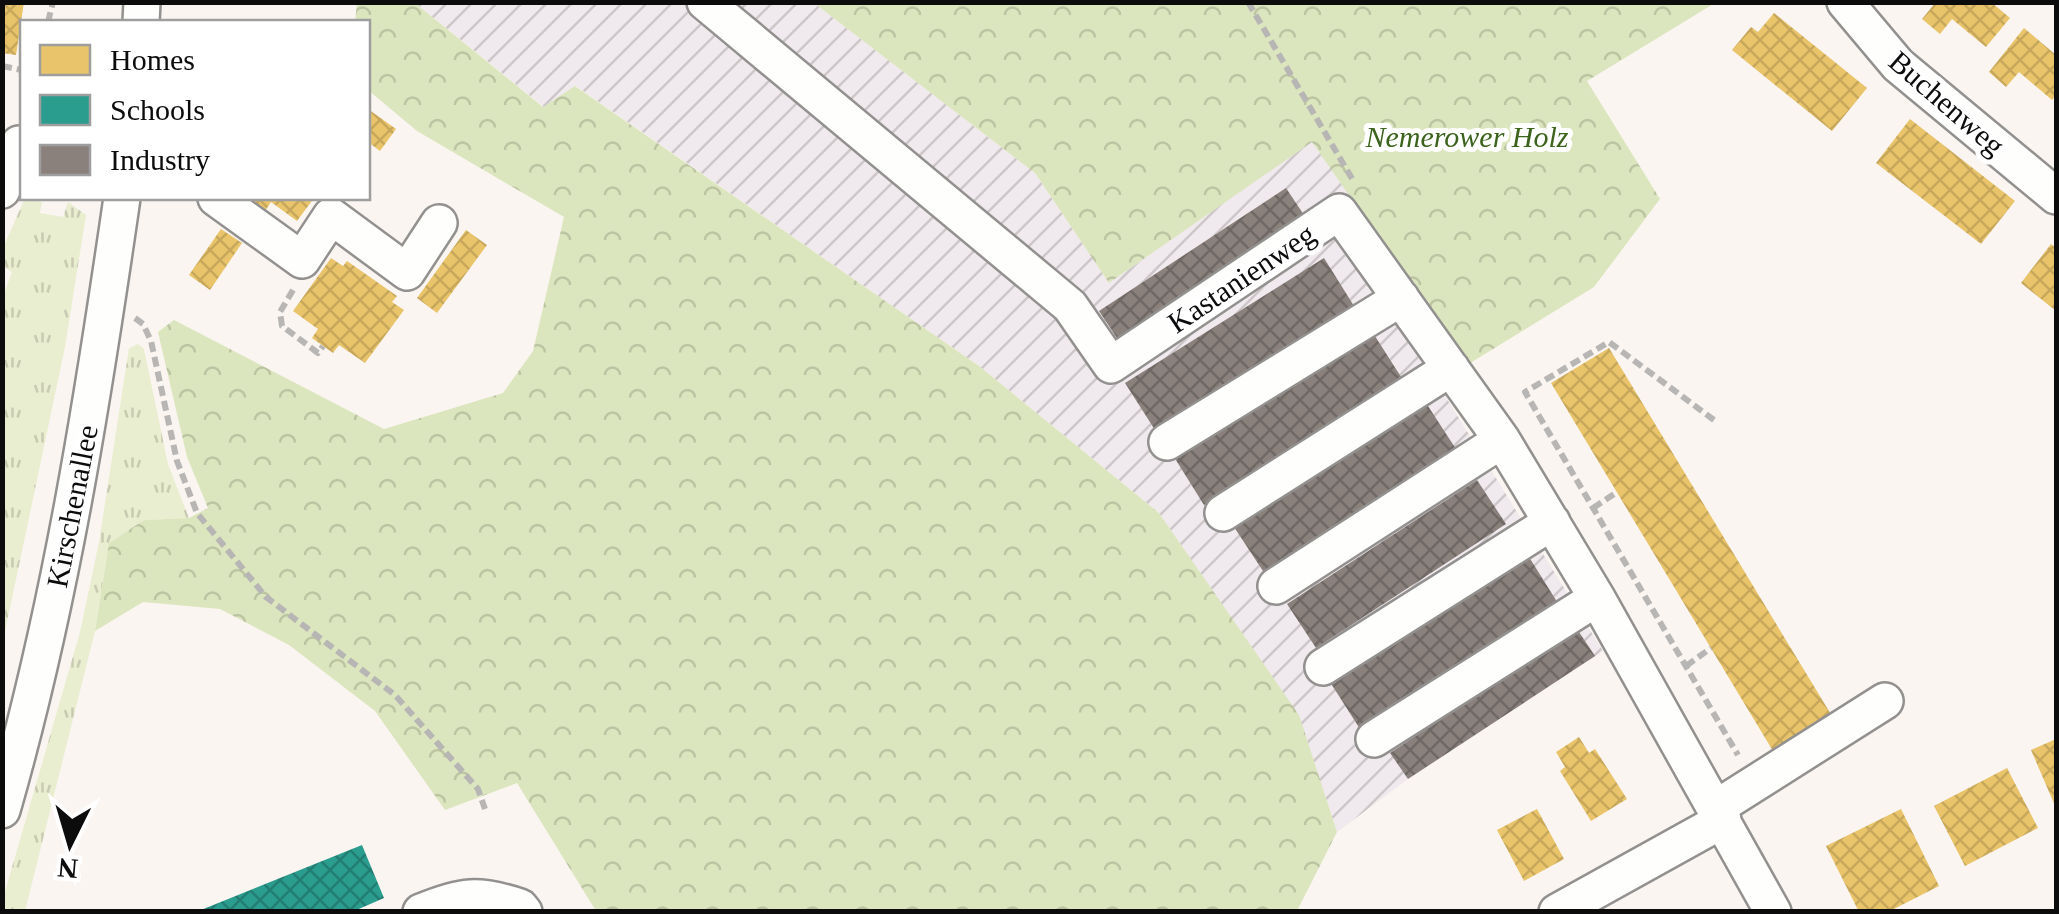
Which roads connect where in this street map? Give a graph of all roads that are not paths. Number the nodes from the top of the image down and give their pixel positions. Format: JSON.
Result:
{"nodes":[{"id":1,"x":705,"y":2,"type":"edge"},
{"id":2,"x":1845,"y":2,"type":"edge"},
{"id":3,"x":14,"y":143,"type":"edge"},
{"id":4,"x":2,"y":190,"type":"edge"},
{"id":5,"x":2056,"y":196,"type":"edge"},
{"id":6,"x":122,"y":200,"type":"edge"},
{"id":7,"x":219,"y":200,"type":"edge"},
{"id":8,"x":440,"y":223,"type":"dead end"},
{"id":9,"x":1401,"y":298,"type":"junction"},
{"id":10,"x":1451,"y":368,"type":"junction"},
{"id":11,"x":1496,"y":430,"type":"junction"},
{"id":12,"x":1167,"y":442,"type":"dead end"},
{"id":13,"x":1223,"y":513,"type":"dead end"},
{"id":14,"x":1552,"y":522,"type":"junction"},
{"id":15,"x":1276,"y":586,"type":"dead end"},
{"id":16,"x":1597,"y":598,"type":"junction"},
{"id":17,"x":1324,"y":667,"type":"dead end"},
{"id":18,"x":1885,"y":701,"type":"dead end"},
{"id":19,"x":1374,"y":739,"type":"dead end"},
{"id":20,"x":2,"y":810,"type":"edge"},
{"id":21,"x":1719,"y":814,"type":"junction"},
{"id":22,"x":421,"y":912,"type":"edge"},
{"id":23,"x":524,"y":912,"type":"edge"},
{"id":24,"x":1557,"y":912,"type":"edge"},
{"id":25,"x":1772,"y":912,"type":"edge"}],
"edges":[{"from":1,"to":9,"type":"street","name":"Kastanienweg"},
{"from":2,"to":5,"type":"street","name":"Buchenweg"},
{"from":3,"to":4,"type":"street"},
{"from":6,"to":20,"type":"street","name":"Kirschenallee"},
{"from":7,"to":8,"type":"street"},
{"from":9,"to":10,"type":"street","name":"Kastanienweg"},
{"from":9,"to":12,"type":"street"},
{"from":10,"to":11,"type":"street","name":"Kastanienweg"},
{"from":10,"to":13,"type":"street"},
{"from":11,"to":14,"type":"street","name":"Kastanienweg"},
{"from":11,"to":15,"type":"street"},
{"from":14,"to":16,"type":"street","name":"Kastanienweg"},
{"from":14,"to":17,"type":"street"},
{"from":16,"to":19,"type":"street"},
{"from":16,"to":21,"type":"street","name":"Kastanienweg"},
{"from":18,"to":21,"type":"street"},
{"from":21,"to":24,"type":"street"},
{"from":21,"to":25,"type":"street","name":"Kastanienweg"},
{"from":22,"to":23,"type":"street"}]}
